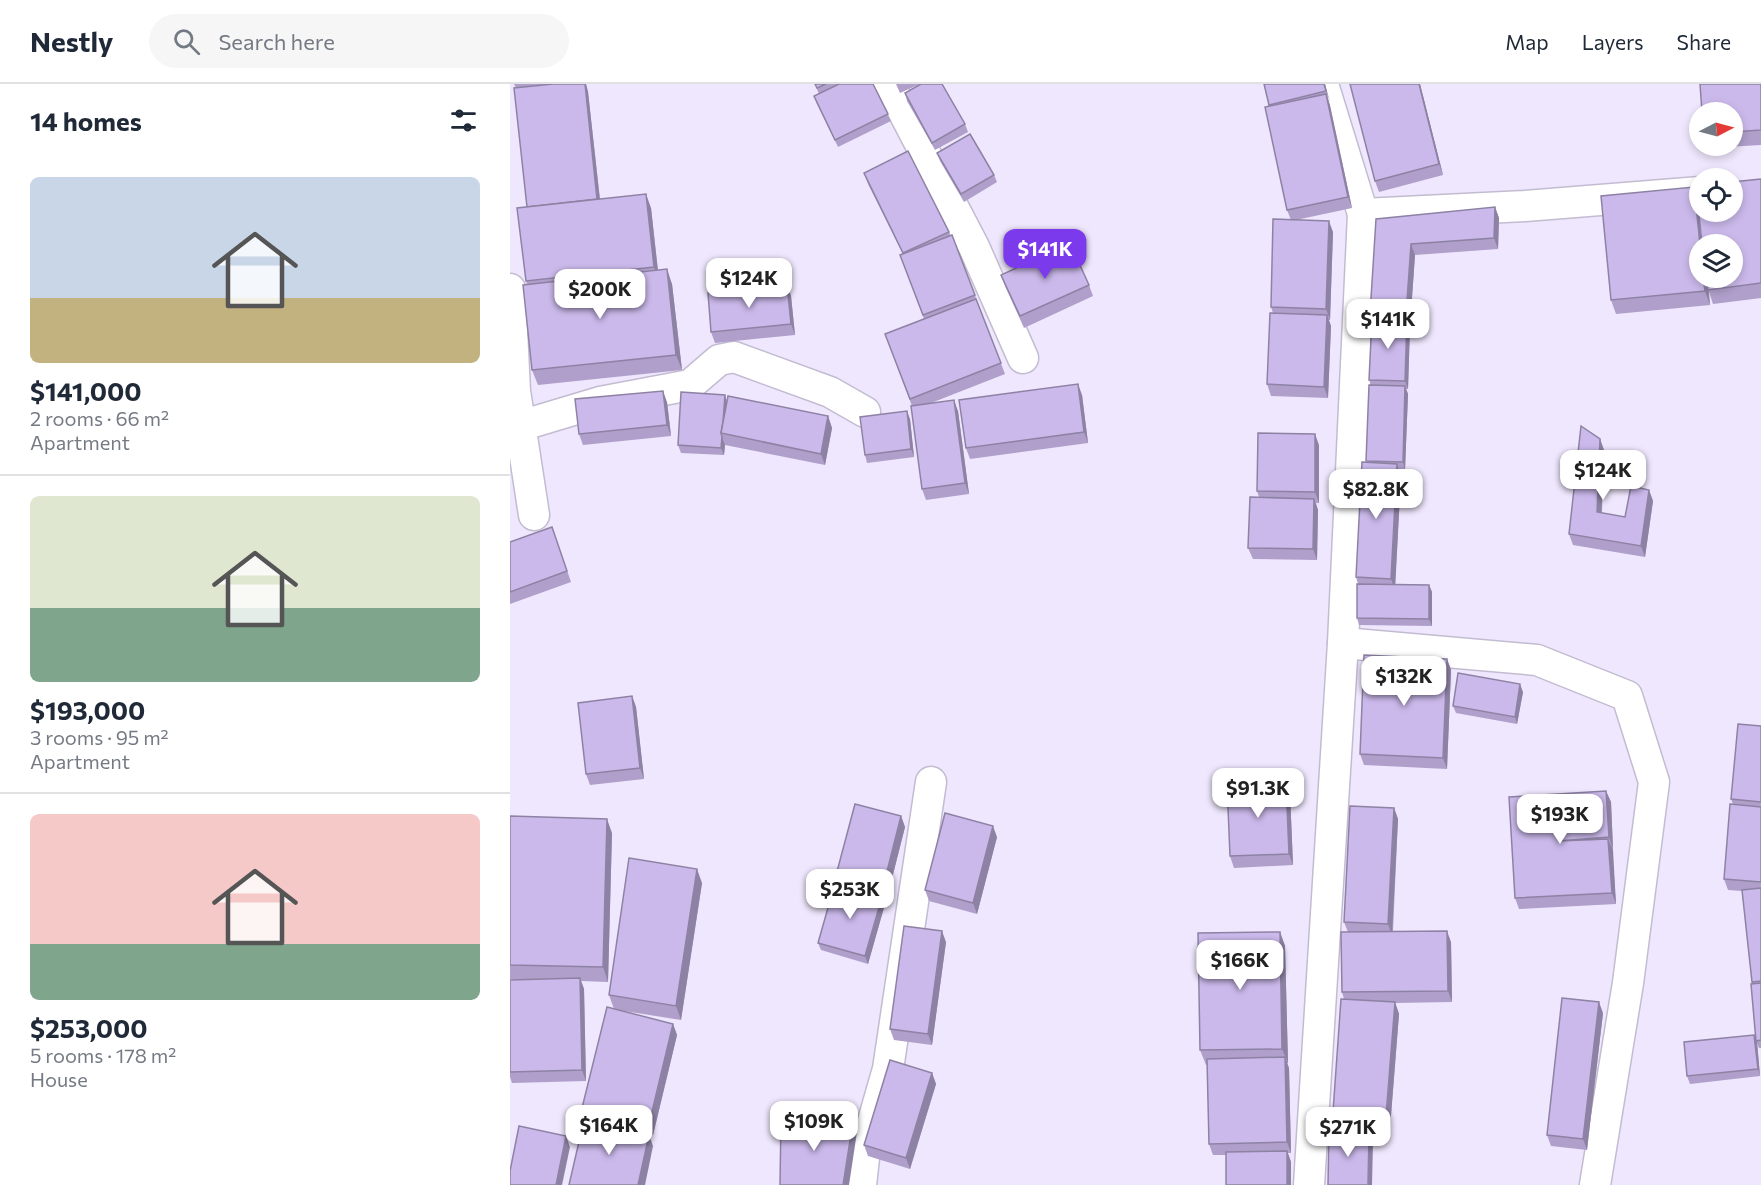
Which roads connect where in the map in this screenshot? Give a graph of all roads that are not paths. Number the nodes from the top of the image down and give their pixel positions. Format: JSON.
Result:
{"nodes":[{"id":1,"x":889,"y":84,"type":"edge"},
{"id":2,"x":1323,"y":84,"type":"edge"},
{"id":3,"x":1689,"y":193,"type":"edge"},
{"id":4,"x":1363,"y":214,"type":"junction"},
{"id":5,"x":510,"y":290,"type":"edge"},
{"id":6,"x":1023,"y":358,"type":"dead end"},
{"id":7,"x":866,"y":412,"type":"dead end"},
{"id":8,"x":520,"y":426,"type":"junction"},
{"id":9,"x":534,"y":515,"type":"dead end"},
{"id":10,"x":1343,"y":643,"type":"junction"},
{"id":11,"x":931,"y":782,"type":"dead end"},
{"id":12,"x":861,"y":1185,"type":"edge"},
{"id":13,"x":1309,"y":1185,"type":"edge"},
{"id":14,"x":1595,"y":1185,"type":"edge"}],
"edges":[{"from":1,"to":6,"type":"street"},
{"from":2,"to":4,"type":"street"},
{"from":3,"to":4,"type":"street"},
{"from":4,"to":10,"type":"street"},
{"from":5,"to":8,"type":"street"},
{"from":7,"to":8,"type":"street"},
{"from":8,"to":9,"type":"street"},
{"from":10,"to":13,"type":"street"},
{"from":10,"to":14,"type":"street"},
{"from":11,"to":12,"type":"street"}]}
